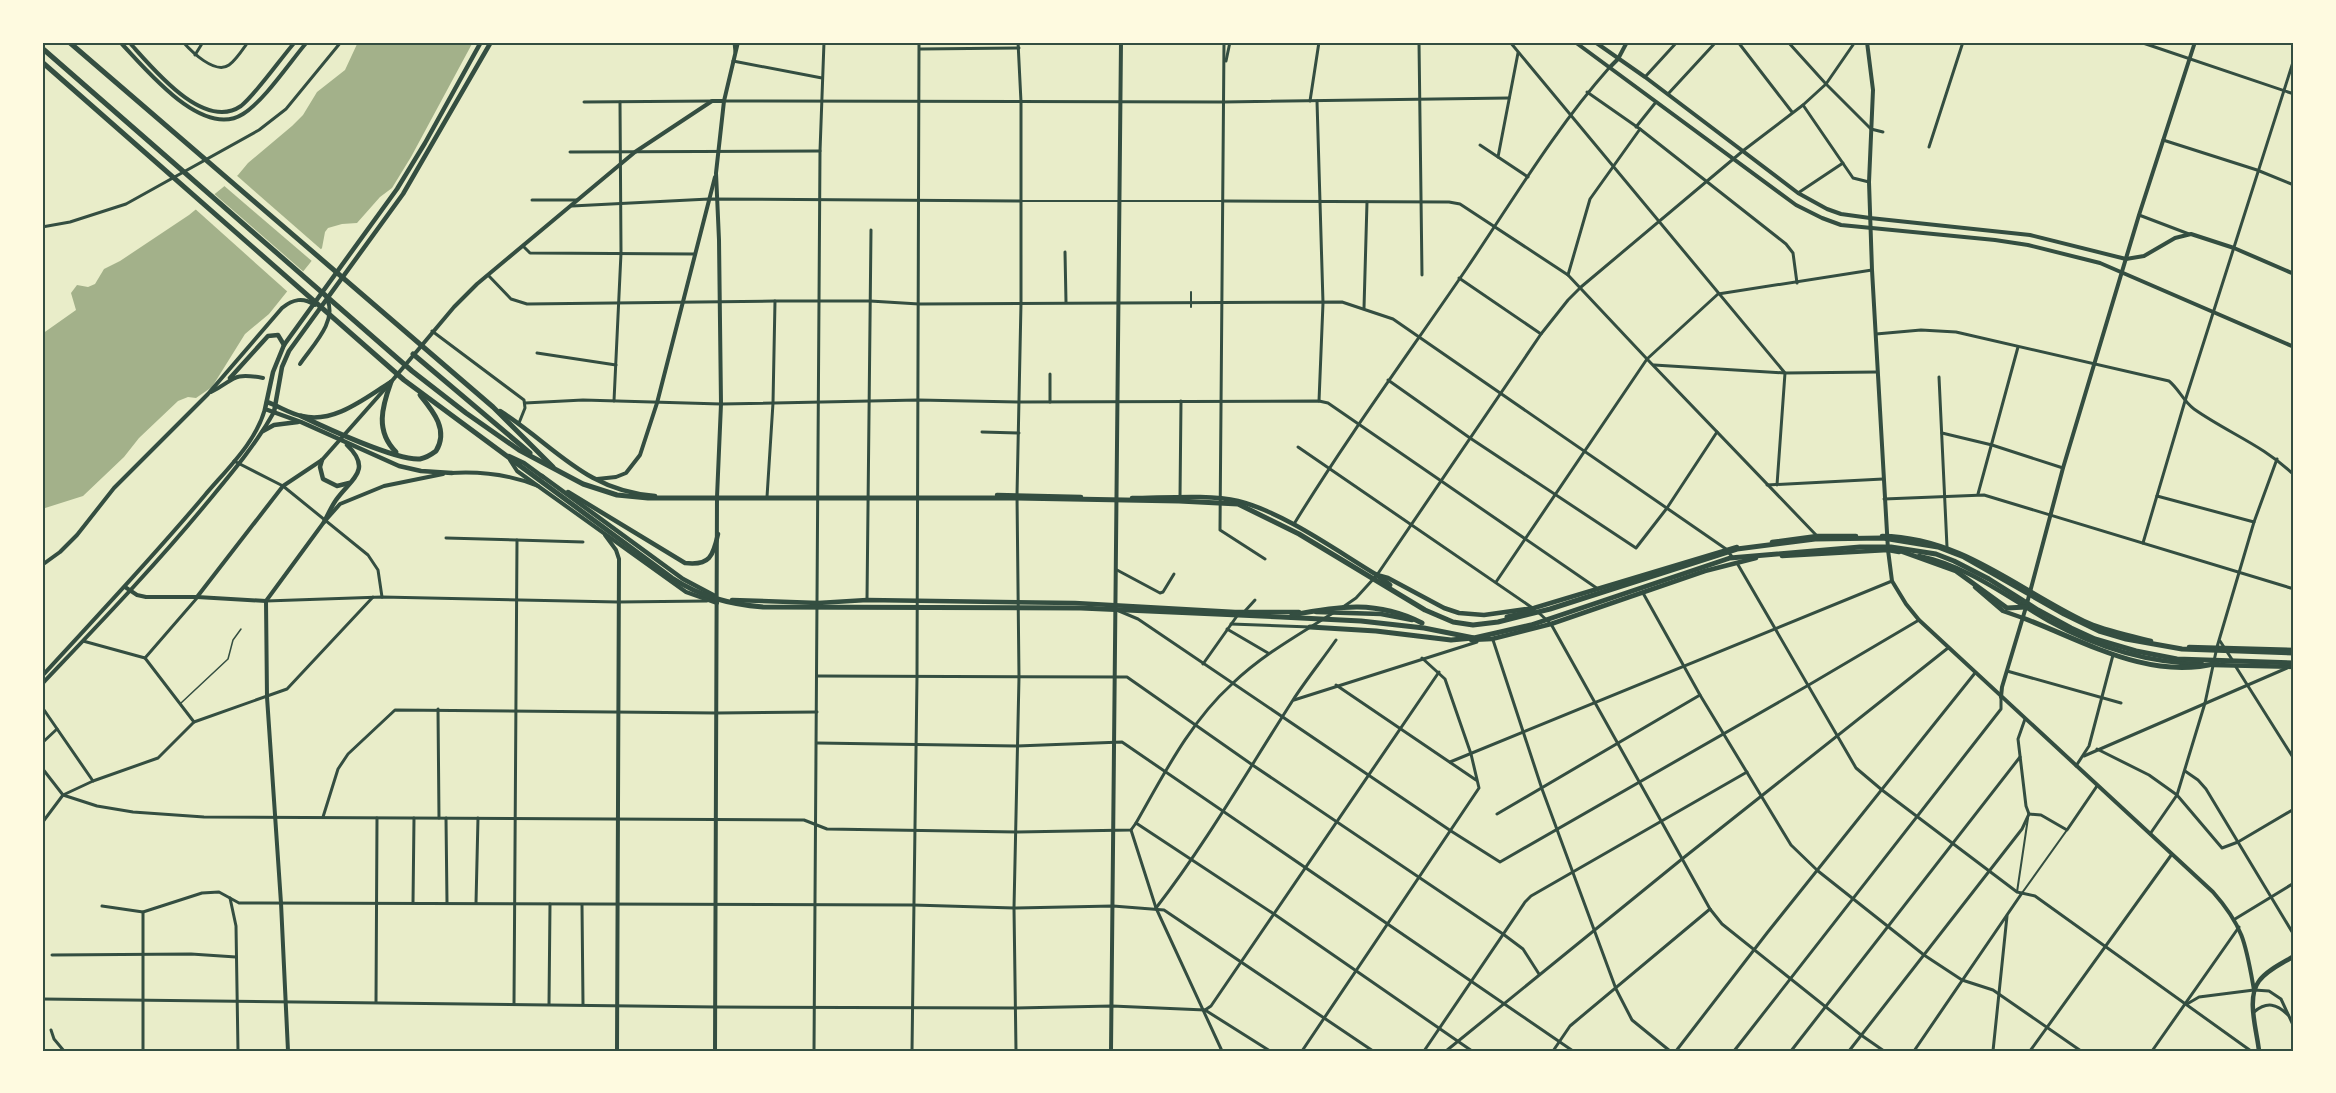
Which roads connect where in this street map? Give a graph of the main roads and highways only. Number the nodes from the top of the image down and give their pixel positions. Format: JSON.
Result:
{"nodes":[{"id":1,"x":69,"y":42,"type":"edge"},
{"id":2,"x":121,"y":42,"type":"edge"},
{"id":3,"x":129,"y":42,"type":"edge"},
{"id":4,"x":295,"y":42,"type":"edge"},
{"id":5,"x":307,"y":42,"type":"edge"},
{"id":6,"x":482,"y":42,"type":"edge"},
{"id":7,"x":491,"y":42,"type":"edge"},
{"id":8,"x":736,"y":42,"type":"edge"},
{"id":9,"x":1121,"y":42,"type":"edge"},
{"id":10,"x":1575,"y":42,"type":"edge"},
{"id":11,"x":1594,"y":42,"type":"edge"},
{"id":12,"x":1627,"y":42,"type":"edge"},
{"id":13,"x":1867,"y":42,"type":"edge"},
{"id":14,"x":2195,"y":42,"type":"edge"},
{"id":15,"x":42,"y":48,"type":"edge"},
{"id":16,"x":1618,"y":59,"type":"junction"},
{"id":17,"x":42,"y":62,"type":"edge"},
{"id":18,"x":1610,"y":67,"type":"junction"},
{"id":19,"x":724,"y":101,"type":"junction"},
{"id":20,"x":716,"y":173,"type":"junction"},
{"id":21,"x":1870,"y":218,"type":"junction"},
{"id":22,"x":1870,"y":229,"type":"junction"},
{"id":23,"x":2126,"y":259,"type":"junction"},
{"id":24,"x":2122,"y":271,"type":"junction"},
{"id":25,"x":2294,"y":274,"type":"edge"},
{"id":26,"x":320,"y":292,"type":"junction"},
{"id":27,"x":328,"y":299,"type":"junction"},
{"id":28,"x":313,"y":303,"type":"junction"},
{"id":29,"x":321,"y":309,"type":"junction"},
{"id":30,"x":284,"y":345,"type":"junction"},
{"id":31,"x":2294,"y":347,"type":"edge"},
{"id":32,"x":289,"y":351,"type":"junction"},
{"id":33,"x":413,"y":354,"type":"junction"},
{"id":34,"x":300,"y":364,"type":"dead end"},
{"id":35,"x":230,"y":378,"type":"junction"},
{"id":36,"x":263,"y":378,"type":"dead end"},
{"id":37,"x":391,"y":382,"type":"junction"},
{"id":38,"x":415,"y":389,"type":"junction"},
{"id":39,"x":208,"y":394,"type":"junction"},
{"id":40,"x":267,"y":402,"type":"junction"},
{"id":41,"x":275,"y":405,"type":"junction"},
{"id":42,"x":493,"y":407,"type":"junction"},
{"id":43,"x":265,"y":409,"type":"junction"},
{"id":44,"x":274,"y":412,"type":"junction"},
{"id":45,"x":301,"y":419,"type":"junction"},
{"id":46,"x":263,"y":431,"type":"junction"},
{"id":47,"x":343,"y":441,"type":"junction"},
{"id":48,"x":506,"y":454,"type":"junction"},
{"id":49,"x":402,"y":456,"type":"junction"},
{"id":50,"x":322,"y":460,"type":"junction"},
{"id":51,"x":543,"y":464,"type":"junction"},
{"id":52,"x":556,"y":471,"type":"junction"},
{"id":53,"x":452,"y":472,"type":"junction"},
{"id":54,"x":542,"y":476,"type":"junction"},
{"id":55,"x":593,"y":479,"type":"junction"},
{"id":56,"x":351,"y":482,"type":"junction"},
{"id":57,"x":538,"y":486,"type":"junction"},
{"id":58,"x":554,"y":491,"type":"junction"},
{"id":59,"x":717,"y":497,"type":"junction"},
{"id":60,"x":1118,"y":498,"type":"junction"},
{"id":61,"x":324,"y":522,"type":"junction"},
{"id":62,"x":718,"y":534,"type":"junction"},
{"id":63,"x":604,"y":535,"type":"junction"},
{"id":64,"x":1888,"y":536,"type":"junction"},
{"id":65,"x":1889,"y":547,"type":"junction"},
{"id":66,"x":1940,"y":560,"type":"junction"},
{"id":67,"x":42,"y":565,"type":"edge"},
{"id":68,"x":1377,"y":576,"type":"junction"},
{"id":69,"x":124,"y":587,"type":"junction"},
{"id":70,"x":2031,"y":590,"type":"junction"},
{"id":71,"x":130,"y":591,"type":"junction"},
{"id":72,"x":197,"y":597,"type":"junction"},
{"id":73,"x":718,"y":600,"type":"junction"},
{"id":74,"x":266,"y":601,"type":"junction"},
{"id":75,"x":2026,"y":607,"type":"junction"},
{"id":76,"x":1117,"y":608,"type":"junction"},
{"id":77,"x":1550,"y":609,"type":"junction"},
{"id":78,"x":1281,"y":617,"type":"junction"},
{"id":79,"x":2023,"y":618,"type":"junction"},
{"id":80,"x":1422,"y":622,"type":"junction"},
{"id":81,"x":1310,"y":627,"type":"road end"},
{"id":82,"x":1476,"y":639,"type":"junction"},
{"id":83,"x":2294,"y":651,"type":"edge"},
{"id":84,"x":2225,"y":661,"type":"junction"},
{"id":85,"x":2293,"y":665,"type":"edge"},
{"id":86,"x":42,"y":676,"type":"edge"},
{"id":87,"x":42,"y":684,"type":"edge"},
{"id":88,"x":2001,"y":697,"type":"junction"},
{"id":89,"x":2294,"y":956,"type":"edge"},
{"id":90,"x":2254,"y":990,"type":"junction"},
{"id":91,"x":288,"y":1051,"type":"edge"},
{"id":92,"x":617,"y":1051,"type":"edge"},
{"id":93,"x":715,"y":1051,"type":"edge"},
{"id":94,"x":1112,"y":1051,"type":"edge"},
{"id":95,"x":2259,"y":1051,"type":"edge"}],
"edges":[{"from":1,"to":42,"type":"highway"},
{"from":2,"to":5,"type":"main road"},
{"from":3,"to":4,"type":"main road"},
{"from":6,"to":26,"type":"main road"},
{"from":7,"to":27,"type":"main road"},
{"from":8,"to":19,"type":"main road"},
{"from":9,"to":60,"type":"main road"},
{"from":10,"to":18,"type":"main road"},
{"from":11,"to":16,"type":"main road"},
{"from":12,"to":16,"type":"main road"},
{"from":13,"to":21,"type":"main road"},
{"from":14,"to":23,"type":"main road"},
{"from":15,"to":51,"type":"highway"},
{"from":16,"to":18,"type":"main road"},
{"from":16,"to":21,"type":"main road"},
{"from":17,"to":38,"type":"highway"},
{"from":18,"to":22,"type":"main road"},
{"from":19,"to":20,"type":"main road"},
{"from":19,"to":33,"type":"main road"},
{"from":20,"to":55,"type":"main road"},
{"from":20,"to":59,"type":"main road"},
{"from":21,"to":22,"type":"main road"},
{"from":21,"to":23,"type":"main road"},
{"from":22,"to":24,"type":"main road"},
{"from":22,"to":64,"type":"main road"},
{"from":23,"to":24,"type":"main road"},
{"from":23,"to":25,"type":"main road"},
{"from":24,"to":31,"type":"main road"},
{"from":24,"to":70,"type":"main road"},
{"from":26,"to":27,"type":"main road"},
{"from":26,"to":28,"type":"main road"},
{"from":27,"to":29,"type":"main road"},
{"from":27,"to":34,"type":"main road"},
{"from":28,"to":29,"type":"main road"},
{"from":28,"to":30,"type":"main road"},
{"from":28,"to":39,"type":"main road"},
{"from":29,"to":32,"type":"main road"},
{"from":30,"to":32,"type":"main road"},
{"from":30,"to":35,"type":"main road"},
{"from":30,"to":40,"type":"main road"},
{"from":32,"to":41,"type":"main road"},
{"from":33,"to":37,"type":"main road"},
{"from":33,"to":51,"type":"highway"},
{"from":35,"to":36,"type":"main road"},
{"from":35,"to":39,"type":"main road"},
{"from":37,"to":45,"type":"main road"},
{"from":37,"to":49,"type":"highway"},
{"from":37,"to":50,"type":"main road"},
{"from":38,"to":48,"type":"highway"},
{"from":38,"to":49,"type":"highway"},
{"from":39,"to":67,"type":"main road"},
{"from":40,"to":41,"type":"main road"},
{"from":40,"to":43,"type":"main road"},
{"from":41,"to":44,"type":"main road"},
{"from":41,"to":45,"type":"main road"},
{"from":42,"to":52,"type":"highway"},
{"from":42,"to":55,"type":"main road"},
{"from":43,"to":44,"type":"main road"},
{"from":43,"to":69,"type":"main road"},
{"from":44,"to":45,"type":"main road"},
{"from":44,"to":46,"type":"main road"},
{"from":45,"to":46,"type":"main road"},
{"from":45,"to":47,"type":"main road"},
{"from":45,"to":49,"type":"highway"},
{"from":46,"to":71,"type":"main road"},
{"from":47,"to":53,"type":"main road"},
{"from":47,"to":56,"type":"main road"},
{"from":48,"to":54,"type":"main road"},
{"from":48,"to":57,"type":"main road"},
{"from":48,"to":58,"type":"highway"},
{"from":50,"to":56,"type":"main road"},
{"from":50,"to":72,"type":"main road"},
{"from":51,"to":52,"type":"highway"},
{"from":52,"to":77,"type":"highway"},
{"from":53,"to":57,"type":"main road"},
{"from":53,"to":61,"type":"main road"},
{"from":54,"to":62,"type":"main road"},
{"from":54,"to":73,"type":"main road"},
{"from":55,"to":59,"type":"main road"},
{"from":56,"to":61,"type":"main road"},
{"from":57,"to":58,"type":"highway"},
{"from":57,"to":63,"type":"main road"},
{"from":58,"to":78,"type":"highway"},
{"from":59,"to":60,"type":"main road"},
{"from":59,"to":62,"type":"main road"},
{"from":60,"to":68,"type":"main road"},
{"from":60,"to":76,"type":"main road"},
{"from":61,"to":74,"type":"main road"},
{"from":62,"to":73,"type":"main road"},
{"from":63,"to":73,"type":"main road"},
{"from":63,"to":92,"type":"main road"},
{"from":64,"to":65,"type":"main road"},
{"from":64,"to":68,"type":"main road"},
{"from":64,"to":70,"type":"main road"},
{"from":65,"to":66,"type":"main road"},
{"from":65,"to":75,"type":"highway"},
{"from":65,"to":82,"type":"main road"},
{"from":65,"to":82,"type":"highway"},
{"from":65,"to":84,"type":"highway"},
{"from":65,"to":88,"type":"main road"},
{"from":66,"to":75,"type":"main road"},
{"from":66,"to":79,"type":"main road"},
{"from":68,"to":77,"type":"highway"},
{"from":69,"to":71,"type":"main road"},
{"from":69,"to":86,"type":"main road"},
{"from":70,"to":75,"type":"main road"},
{"from":70,"to":83,"type":"main road"},
{"from":71,"to":72,"type":"main road"},
{"from":71,"to":87,"type":"main road"},
{"from":72,"to":74,"type":"main road"},
{"from":73,"to":76,"type":"main road"},
{"from":73,"to":93,"type":"main road"},
{"from":74,"to":91,"type":"main road"},
{"from":75,"to":79,"type":"main road"},
{"from":75,"to":85,"type":"main road"},
{"from":76,"to":80,"type":"main road"},
{"from":76,"to":94,"type":"main road"},
{"from":77,"to":83,"type":"highway"},
{"from":78,"to":80,"type":"highway"},
{"from":78,"to":82,"type":"highway"},
{"from":79,"to":84,"type":"highway"},
{"from":79,"to":88,"type":"main road"},
{"from":80,"to":82,"type":"main road"},
{"from":81,"to":82,"type":"highway"},
{"from":84,"to":85,"type":"highway"},
{"from":88,"to":90,"type":"main road"},
{"from":89,"to":90,"type":"main road"},
{"from":90,"to":95,"type":"main road"}]}
